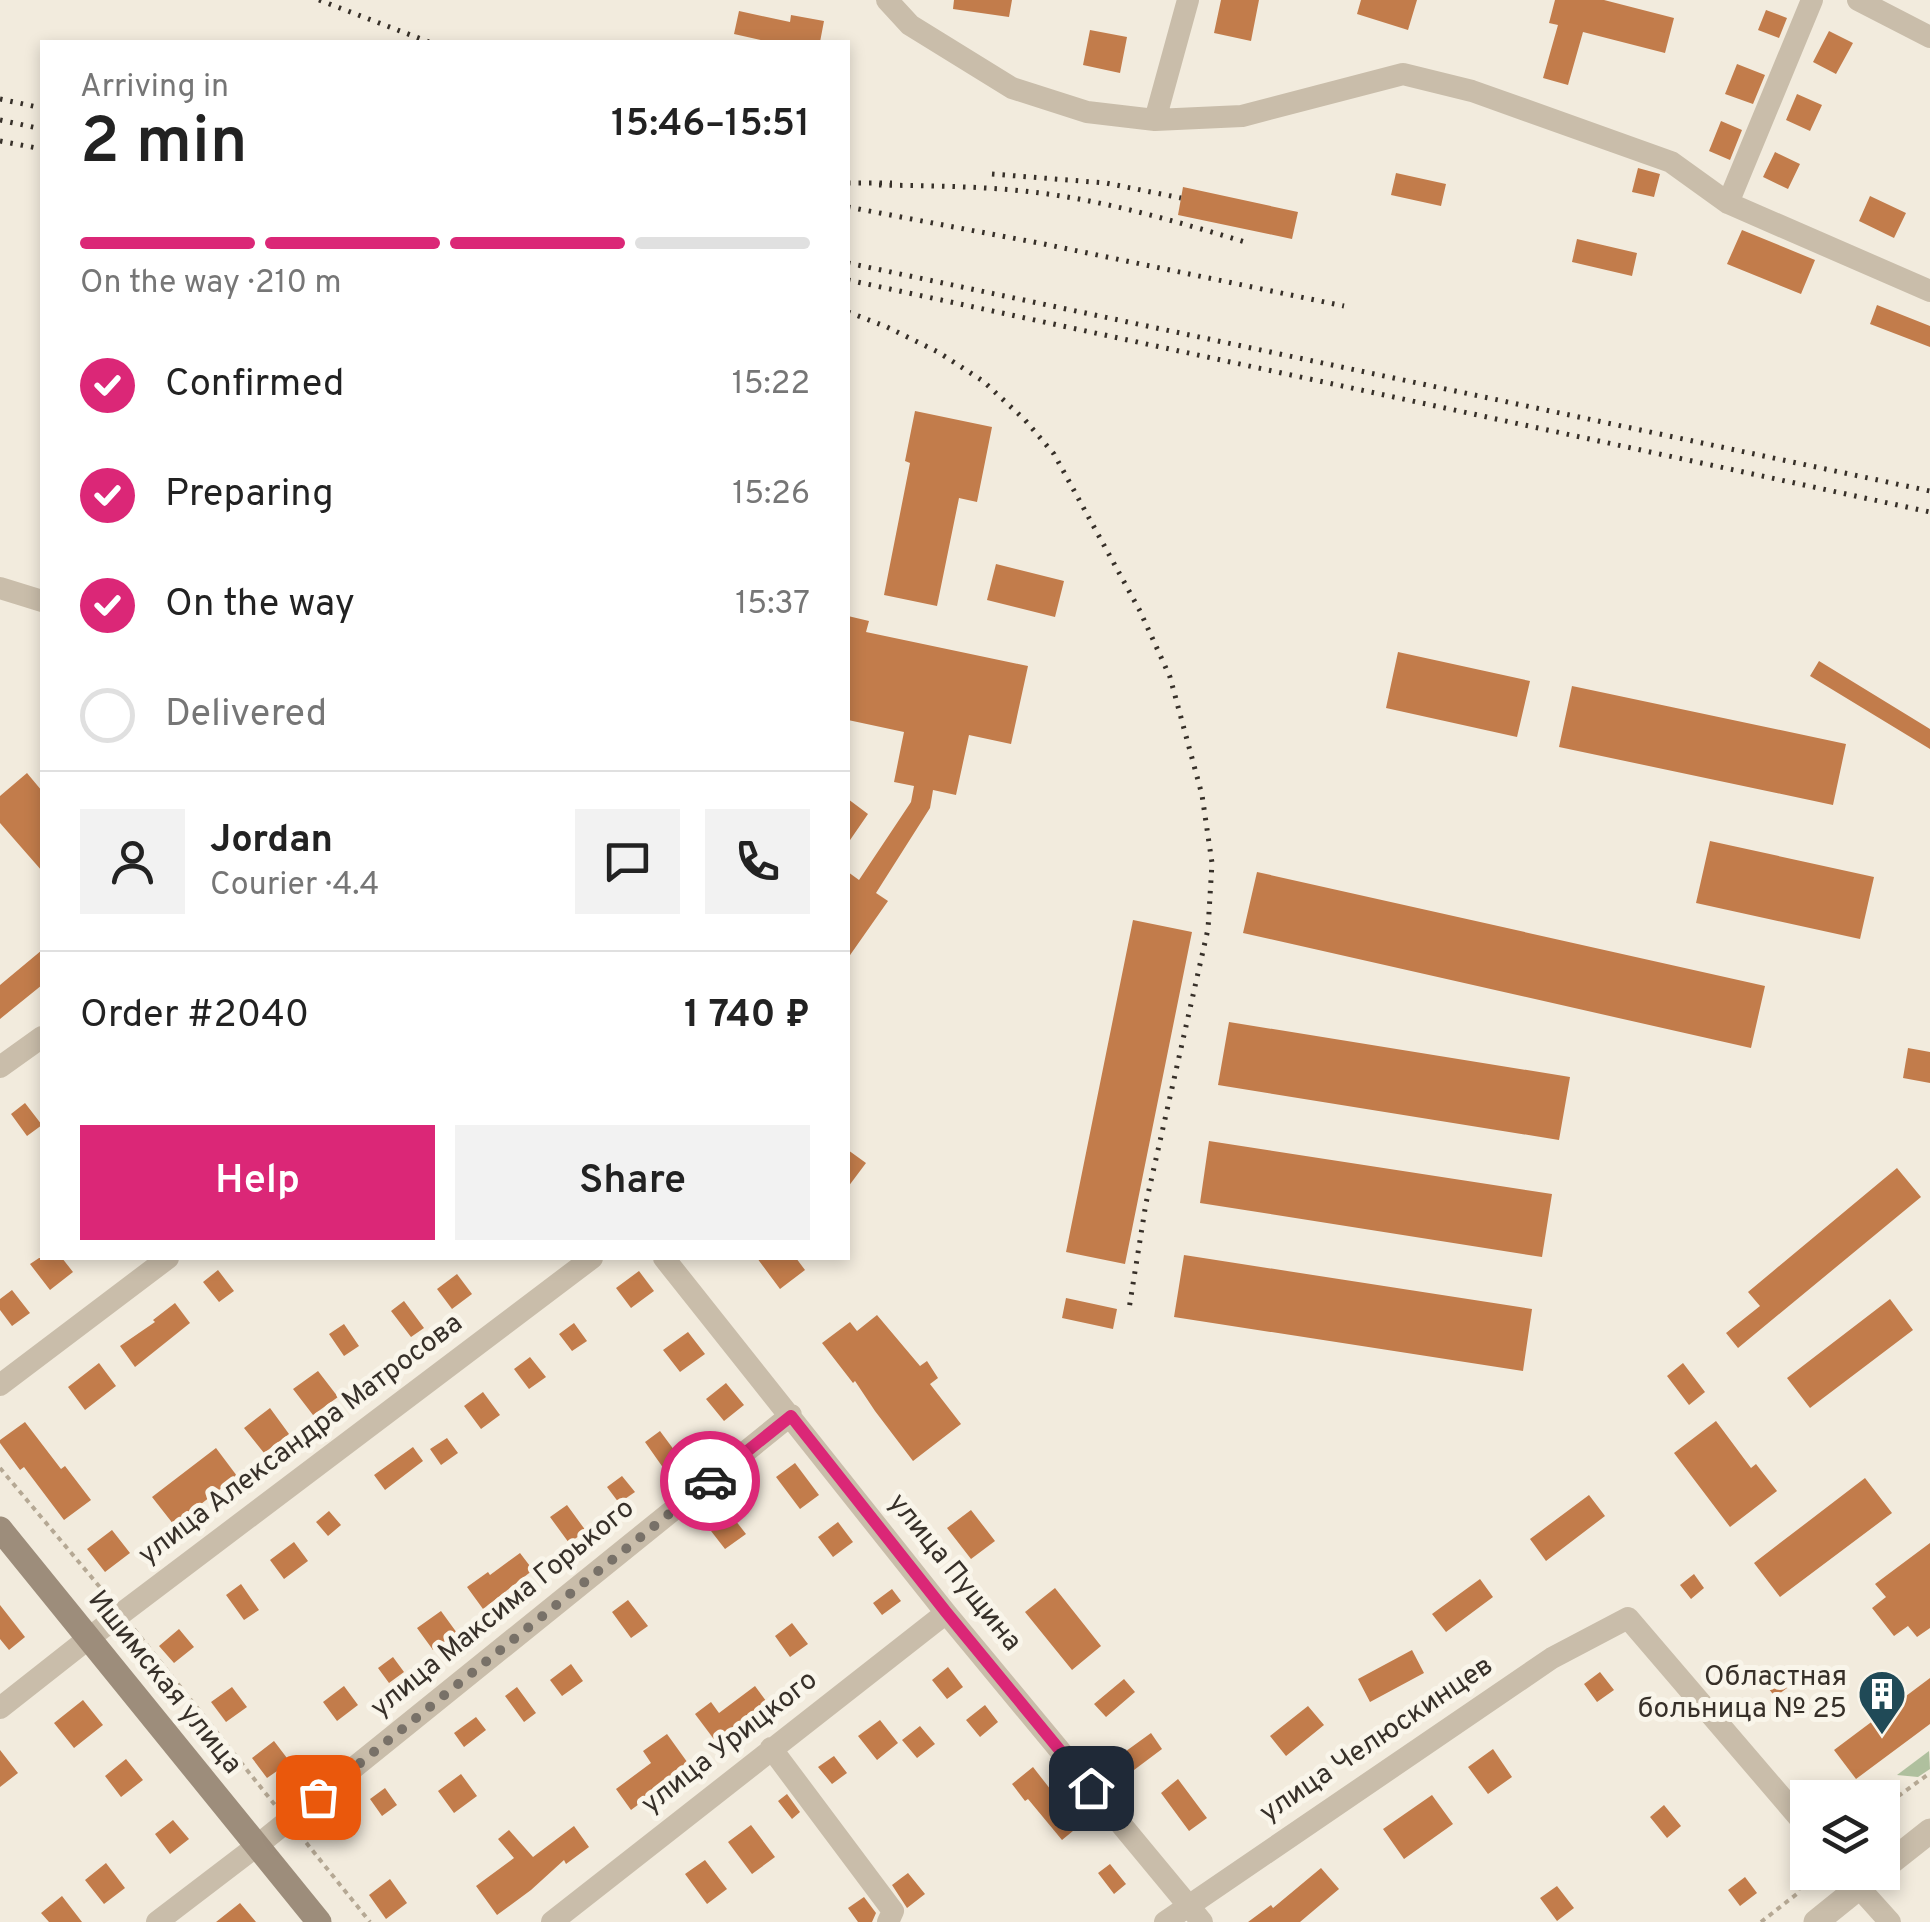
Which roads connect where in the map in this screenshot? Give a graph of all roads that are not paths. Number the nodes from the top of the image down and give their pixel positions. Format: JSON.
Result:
{"nodes":[{"id":1,"x":887,"y":0,"type":"edge"},
{"id":2,"x":1188,"y":0,"type":"edge"},
{"id":3,"x":1812,"y":0,"type":"edge"},
{"id":4,"x":1858,"y":0,"type":"edge"},
{"id":5,"x":1930,"y":37,"type":"edge"},
{"id":6,"x":1155,"y":120,"type":"junction"},
{"id":7,"x":1728,"y":203,"type":"junction"},
{"id":8,"x":1930,"y":292,"type":"edge"},
{"id":9,"x":0,"y":588,"type":"edge"},
{"id":10,"x":40,"y":600,"type":"edge"},
{"id":11,"x":40,"y":1038,"type":"edge"},
{"id":12,"x":0,"y":1067,"type":"edge"},
{"id":13,"x":165,"y":1260,"type":"edge"},
{"id":14,"x":589,"y":1260,"type":"edge"},
{"id":15,"x":666,"y":1260,"type":"edge"},
{"id":16,"x":0,"y":1385,"type":"edge"},
{"id":17,"x":791,"y":1416,"type":"junction"},
{"id":18,"x":0,"y":1529,"type":"edge"},
{"id":19,"x":946,"y":1612,"type":"junction"},
{"id":20,"x":89,"y":1638,"type":"junction"},
{"id":21,"x":0,"y":1708,"type":"edge"},
{"id":22,"x":771,"y":1748,"type":"junction"},
{"id":23,"x":1790,"y":1807,"type":"edge"},
{"id":24,"x":1930,"y":1831,"type":"edge"},
{"id":25,"x":258,"y":1845,"type":"junction"},
{"id":26,"x":1900,"y":1852,"type":"edge"},
{"id":27,"x":1850,"y":1890,"type":"edge"},
{"id":28,"x":1874,"y":1890,"type":"edge"},
{"id":29,"x":1195,"y":1913,"type":"edge"},
{"id":30,"x":157,"y":1922,"type":"edge"},
{"id":31,"x":320,"y":1922,"type":"edge"},
{"id":32,"x":552,"y":1922,"type":"edge"},
{"id":33,"x":888,"y":1922,"type":"edge"},
{"id":34,"x":1166,"y":1922,"type":"edge"},
{"id":35,"x":1816,"y":1922,"type":"edge"},
{"id":36,"x":1890,"y":1922,"type":"edge"}],
"edges":[{"from":1,"to":6,"type":"street"},
{"from":2,"to":6,"type":"street"},
{"from":3,"to":7,"type":"street"},
{"from":4,"to":5,"type":"street"},
{"from":6,"to":7,"type":"street"},
{"from":7,"to":8,"type":"street"},
{"from":9,"to":10,"type":"street"},
{"from":11,"to":12,"type":"street"},
{"from":13,"to":16,"type":"street"},
{"from":14,"to":20,"type":"street","name":"улица Александра Матросова"},
{"from":15,"to":17,"type":"street","name":"улица Пущина"},
{"from":17,"to":19,"type":"street","name":"улица Пущина"},
{"from":17,"to":25,"type":"street","name":"улица Максима Горького"},
{"from":18,"to":20,"type":"main road","name":"Ишимская улица"},
{"from":19,"to":22,"type":"street","name":"улица Урицкого"},
{"from":19,"to":29,"type":"street","name":"улица Пущина"},
{"from":20,"to":21,"type":"street","name":"улица Александра Матросова"},
{"from":20,"to":25,"type":"main road","name":"Ишимская улица"},
{"from":22,"to":32,"type":"street","name":"улица Урицкого"},
{"from":22,"to":33,"type":"street"},
{"from":23,"to":29,"type":"street","name":"улица Челюскинцев"},
{"from":24,"to":26,"type":"street"},
{"from":25,"to":30,"type":"street","name":"улица Максима Горького"},
{"from":25,"to":31,"type":"main road","name":"Ишимская улица"},
{"from":27,"to":35,"type":"street"},
{"from":28,"to":36,"type":"street"},
{"from":29,"to":34,"type":"street","name":"улица Челюскинцев"}]}
